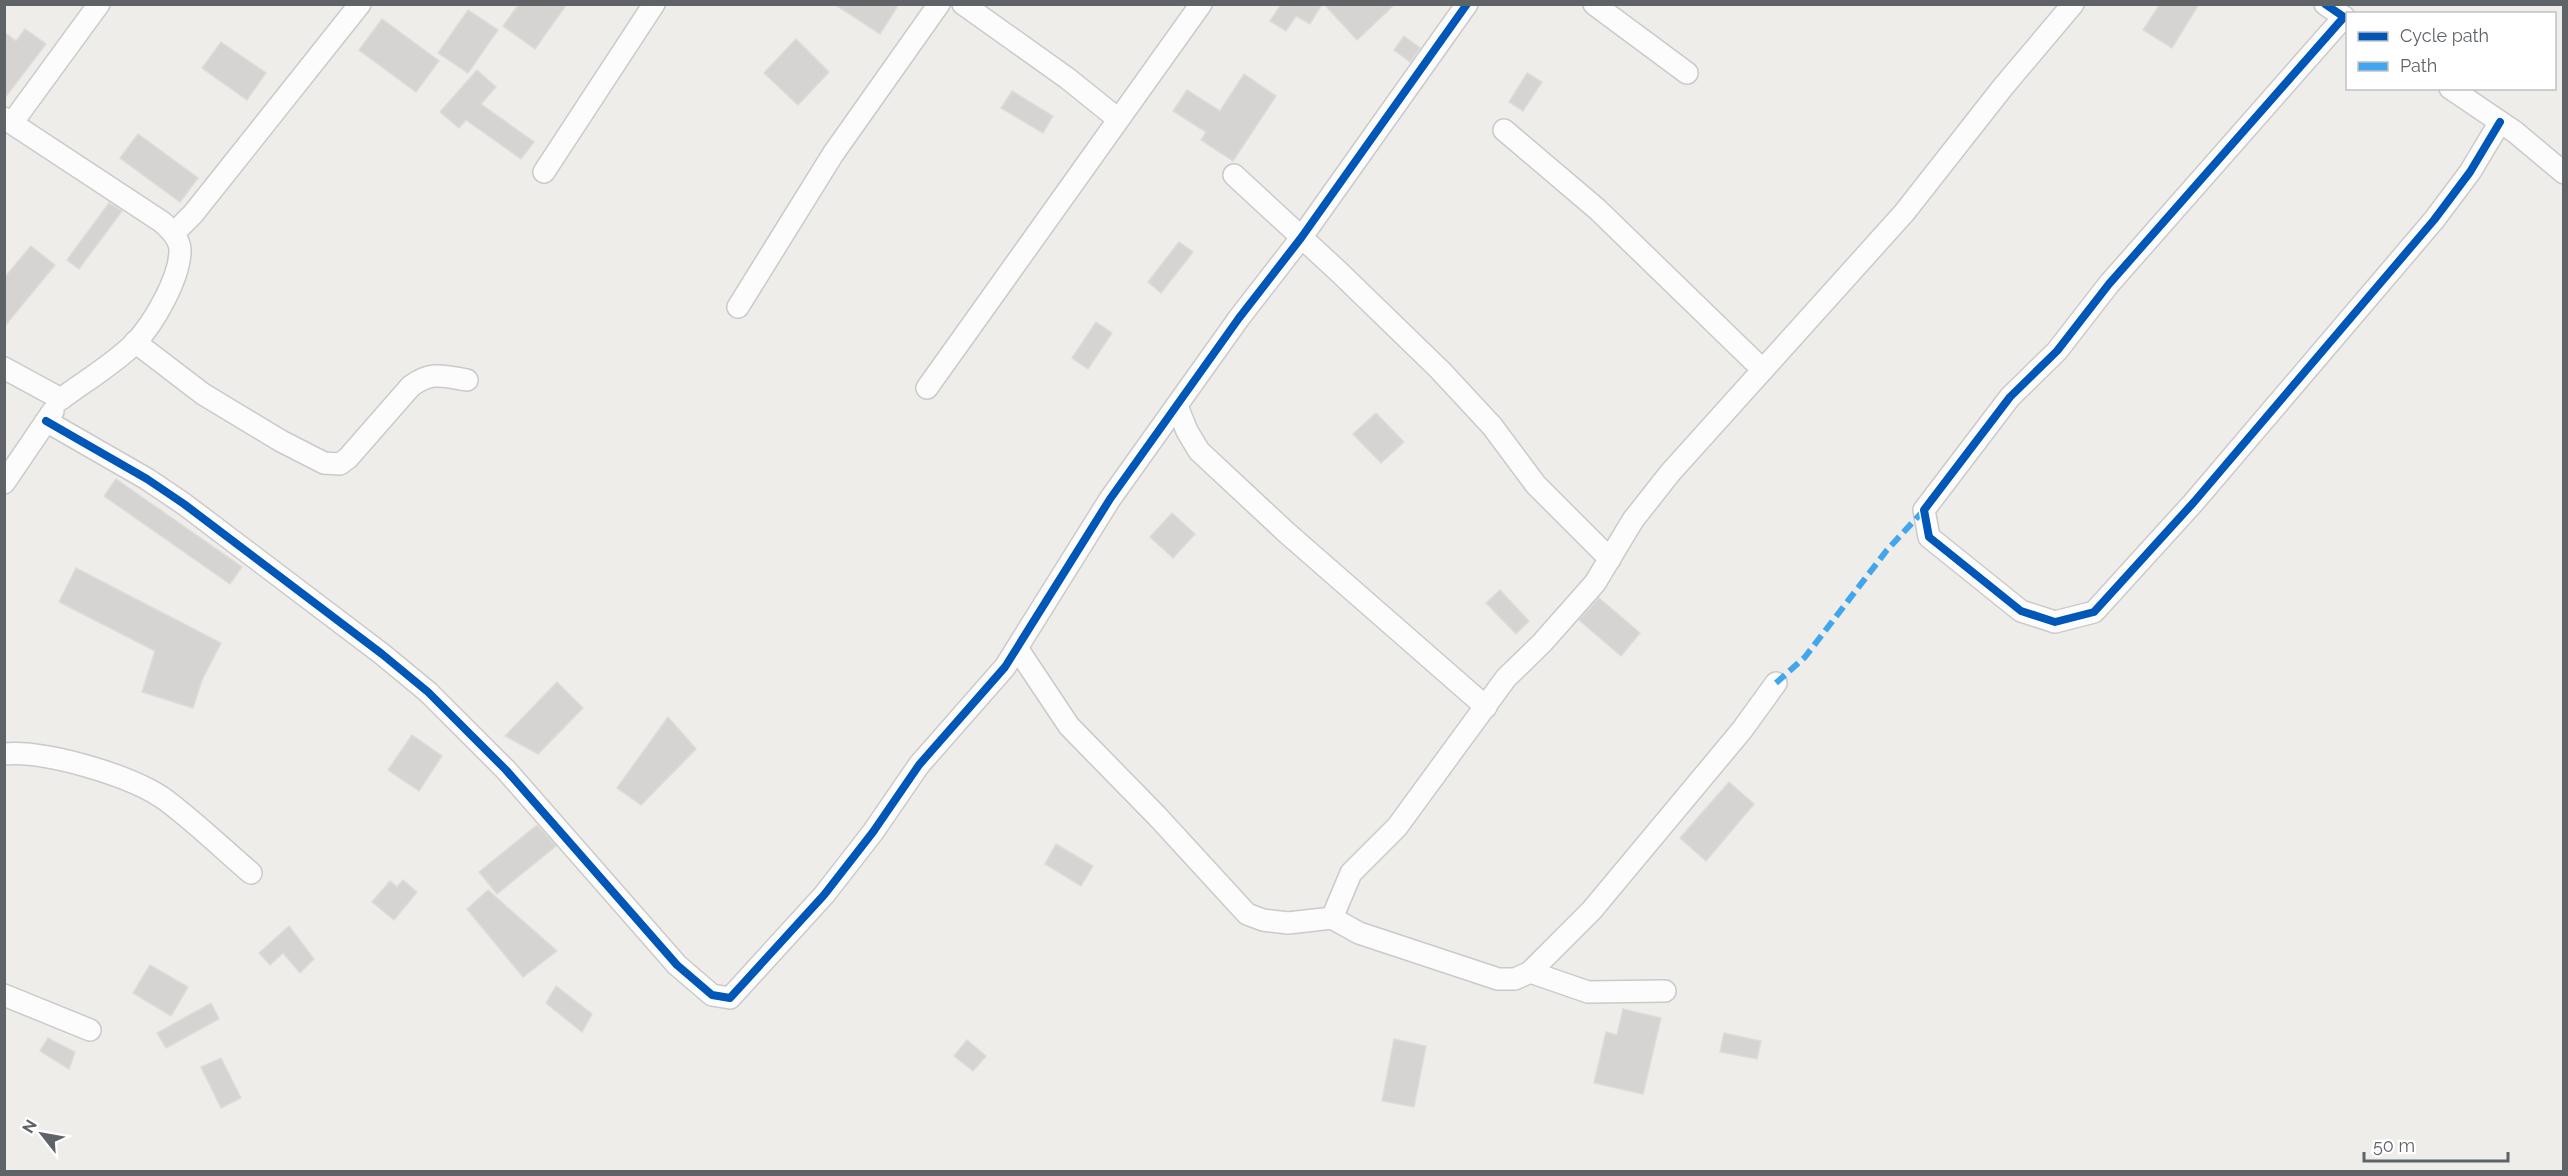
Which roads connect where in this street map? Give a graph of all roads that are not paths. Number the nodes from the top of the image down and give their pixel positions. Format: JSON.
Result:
{"nodes":[{"id":1,"x":99,"y":4,"type":"edge"},
{"id":2,"x":360,"y":4,"type":"edge"},
{"id":3,"x":654,"y":4,"type":"edge"},
{"id":4,"x":939,"y":4,"type":"edge"},
{"id":5,"x":963,"y":4,"type":"edge"},
{"id":6,"x":1201,"y":4,"type":"edge"},
{"id":7,"x":1467,"y":4,"type":"edge"},
{"id":8,"x":1594,"y":4,"type":"edge"},
{"id":9,"x":2073,"y":4,"type":"edge"},
{"id":10,"x":2325,"y":4,"type":"edge"},
{"id":11,"x":2346,"y":13,"type":"edge"},
{"id":12,"x":2346,"y":17,"type":"edge"},
{"id":13,"x":1687,"y":73,"type":"dead end"},
{"id":14,"x":2454,"y":90,"type":"edge"},
{"id":15,"x":1118,"y":119,"type":"junction"},
{"id":16,"x":8,"y":120,"type":"edge"},
{"id":17,"x":2500,"y":122,"type":"junction"},
{"id":18,"x":1504,"y":130,"type":"dead end"},
{"id":19,"x":544,"y":172,"type":"dead end"},
{"id":20,"x":2564,"y":173,"type":"edge"},
{"id":21,"x":1234,"y":175,"type":"dead end"},
{"id":22,"x":174,"y":233,"type":"junction"},
{"id":23,"x":1301,"y":238,"type":"junction"},
{"id":24,"x":738,"y":307,"type":"dead end"},
{"id":25,"x":135,"y":342,"type":"junction"},
{"id":26,"x":4,"y":368,"type":"edge"},
{"id":27,"x":1763,"y":370,"type":"junction"},
{"id":28,"x":468,"y":380,"type":"dead end"},
{"id":29,"x":927,"y":388,"type":"dead end"},
{"id":30,"x":61,"y":399,"type":"junction"},
{"id":31,"x":1177,"y":406,"type":"junction"},
{"id":32,"x":46,"y":422,"type":"junction"},
{"id":33,"x":4,"y":483,"type":"edge"},
{"id":34,"x":1610,"y":559,"type":"junction"},
{"id":35,"x":1017,"y":648,"type":"junction"},
{"id":36,"x":1776,"y":683,"type":"dead end"},
{"id":37,"x":1486,"y":707,"type":"junction"},
{"id":38,"x":4,"y":754,"type":"edge"},
{"id":39,"x":250,"y":873,"type":"dead end"},
{"id":40,"x":1332,"y":918,"type":"junction"},
{"id":41,"x":1530,"y":972,"type":"junction"},
{"id":42,"x":1665,"y":991,"type":"dead end"},
{"id":43,"x":4,"y":995,"type":"edge"},
{"id":44,"x":90,"y":1030,"type":"dead end"}],
"edges":[{"from":1,"to":16,"type":"street"},
{"from":2,"to":22,"type":"street"},
{"from":3,"to":19,"type":"street"},
{"from":4,"to":24,"type":"street"},
{"from":5,"to":15,"type":"street"},
{"from":6,"to":15,"type":"street"},
{"from":7,"to":23,"type":"street"},
{"from":8,"to":13,"type":"street"},
{"from":9,"to":27,"type":"street"},
{"from":10,"to":11,"type":"street"},
{"from":12,"to":17,"type":"street"},
{"from":14,"to":17,"type":"street"},
{"from":15,"to":29,"type":"street"},
{"from":16,"to":22,"type":"street"},
{"from":17,"to":20,"type":"street"},
{"from":18,"to":27,"type":"street"},
{"from":21,"to":23,"type":"street"},
{"from":22,"to":25,"type":"street"},
{"from":23,"to":31,"type":"street"},
{"from":23,"to":34,"type":"street"},
{"from":25,"to":28,"type":"street"},
{"from":25,"to":30,"type":"street"},
{"from":26,"to":30,"type":"street"},
{"from":27,"to":34,"type":"street"},
{"from":30,"to":32,"type":"street"},
{"from":31,"to":35,"type":"street"},
{"from":31,"to":37,"type":"street"},
{"from":32,"to":33,"type":"street"},
{"from":32,"to":35,"type":"street"},
{"from":34,"to":37,"type":"street"},
{"from":35,"to":40,"type":"street"},
{"from":36,"to":41,"type":"street"},
{"from":37,"to":40,"type":"street"},
{"from":38,"to":39,"type":"street"},
{"from":40,"to":41,"type":"street"},
{"from":41,"to":42,"type":"street"},
{"from":43,"to":44,"type":"street"}]}
